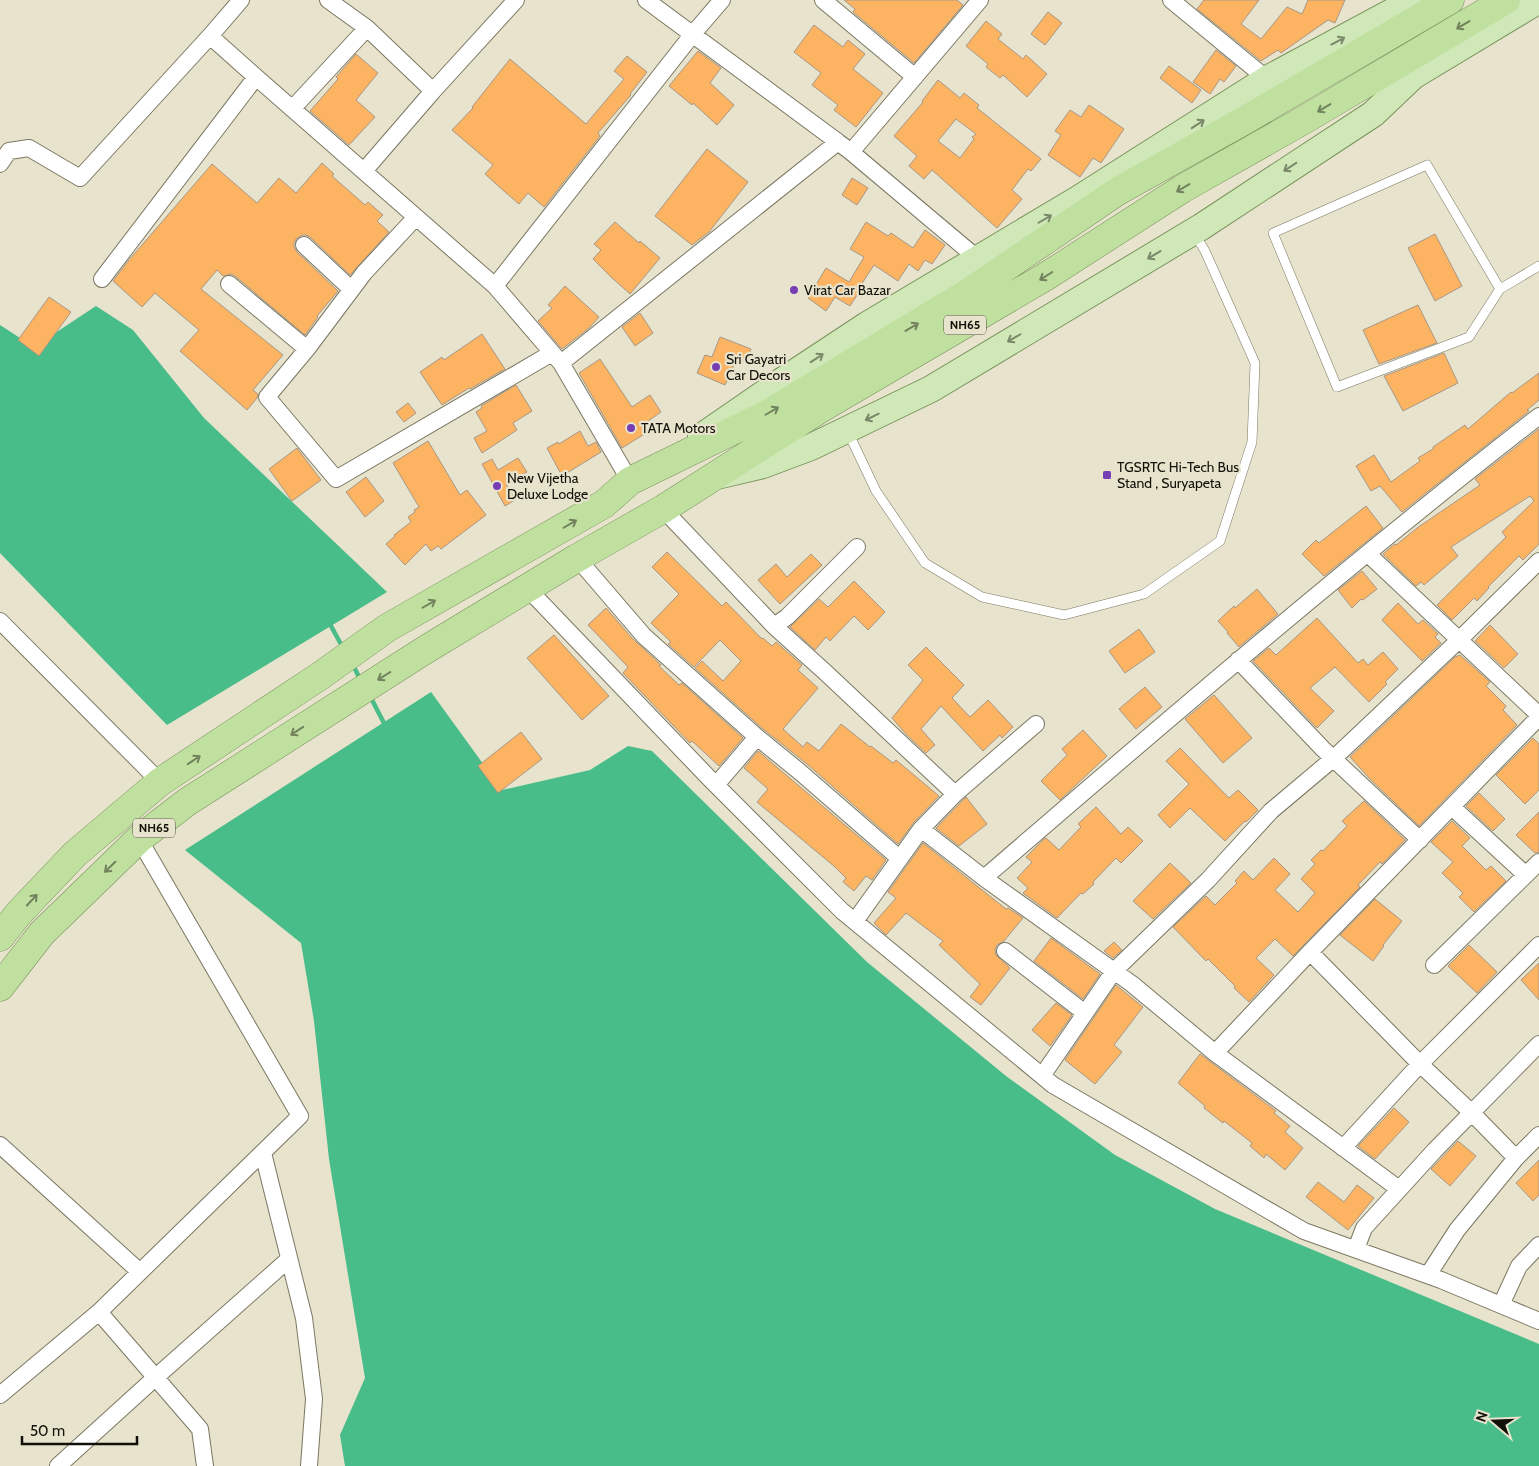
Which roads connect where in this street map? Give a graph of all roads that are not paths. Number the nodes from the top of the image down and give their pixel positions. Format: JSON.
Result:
{"nodes":[{"id":1,"x":241,"y":0,"type":"edge"},
{"id":2,"x":328,"y":0,"type":"edge"},
{"id":3,"x":516,"y":0,"type":"edge"},
{"id":4,"x":646,"y":0,"type":"edge"},
{"id":5,"x":722,"y":0,"type":"edge"},
{"id":6,"x":823,"y":0,"type":"edge"},
{"id":7,"x":980,"y":0,"type":"edge"},
{"id":8,"x":1171,"y":0,"type":"edge"},
{"id":9,"x":1414,"y":0,"type":"edge"},
{"id":10,"x":1450,"y":0,"type":"edge"},
{"id":11,"x":1506,"y":0,"type":"edge"},
{"id":12,"x":1539,"y":0,"type":"edge"},
{"id":13,"x":367,"y":28,"type":"junction"},
{"id":14,"x":692,"y":35,"type":"junction"},
{"id":15,"x":210,"y":36,"type":"junction"},
{"id":16,"x":256,"y":77,"type":"junction"},
{"id":17,"x":915,"y":77,"type":"junction"},
{"id":18,"x":1267,"y":79,"type":"junction"},
{"id":19,"x":433,"y":91,"type":"junction"},
{"id":20,"x":292,"y":109,"type":"junction"},
{"id":21,"x":844,"y":147,"type":"junction"},
{"id":22,"x":0,"y":164,"type":"edge"},
{"id":23,"x":364,"y":171,"type":"junction"},
{"id":24,"x":416,"y":217,"type":"junction"},
{"id":25,"x":1193,"y":232,"type":"junction"},
{"id":26,"x":304,"y":245,"type":"dead end"},
{"id":27,"x":977,"y":258,"type":"junction"},
{"id":28,"x":1539,"y":266,"type":"edge"},
{"id":29,"x":102,"y":279,"type":"dead end"},
{"id":30,"x":229,"y":284,"type":"dead end"},
{"id":31,"x":494,"y":286,"type":"junction"},
{"id":32,"x":1500,"y":289,"type":"junction"},
{"id":33,"x":351,"y":290,"type":"junction"},
{"id":34,"x":307,"y":349,"type":"junction"},
{"id":35,"x":556,"y":358,"type":"junction"},
{"id":36,"x":1539,"y":416,"type":"edge"},
{"id":37,"x":847,"y":429,"type":"junction"},
{"id":38,"x":713,"y":477,"type":"junction"},
{"id":39,"x":630,"y":481,"type":"junction"},
{"id":40,"x":663,"y":509,"type":"junction"},
{"id":41,"x":857,"y":547,"type":"dead end"},
{"id":42,"x":1368,"y":554,"type":"junction"},
{"id":43,"x":577,"y":558,"type":"junction"},
{"id":44,"x":1539,"y":561,"type":"edge"},
{"id":45,"x":527,"y":588,"type":"junction"},
{"id":46,"x":0,"y":621,"type":"edge"},
{"id":47,"x":774,"y":626,"type":"junction"},
{"id":48,"x":1459,"y":640,"type":"junction"},
{"id":49,"x":1238,"y":660,"type":"junction"},
{"id":50,"x":1539,"y":716,"type":"edge"},
{"id":51,"x":1036,"y":724,"type":"dead end"},
{"id":52,"x":757,"y":737,"type":"junction"},
{"id":53,"x":1334,"y":758,"type":"junction"},
{"id":54,"x":160,"y":782,"type":"junction"},
{"id":55,"x":716,"y":784,"type":"junction"},
{"id":56,"x":954,"y":794,"type":"junction"},
{"id":57,"x":1452,"y":807,"type":"junction"},
{"id":58,"x":920,"y":829,"type":"junction"},
{"id":59,"x":139,"y":839,"type":"junction"},
{"id":60,"x":1420,"y":840,"type":"junction"},
{"id":61,"x":899,"y":858,"type":"junction"},
{"id":62,"x":1539,"y":862,"type":"edge"},
{"id":63,"x":1526,"y":875,"type":"junction"},
{"id":64,"x":984,"y":878,"type":"junction"},
{"id":65,"x":855,"y":921,"type":"junction"},
{"id":66,"x":4,"y":924,"type":"edge"},
{"id":67,"x":1539,"y":946,"type":"edge"},
{"id":68,"x":1005,"y":951,"type":"dead end"},
{"id":69,"x":1310,"y":952,"type":"junction"},
{"id":70,"x":1434,"y":965,"type":"dead end"},
{"id":71,"x":1114,"y":971,"type":"junction"},
{"id":72,"x":0,"y":987,"type":"edge"},
{"id":73,"x":1085,"y":1013,"type":"junction"},
{"id":74,"x":1539,"y":1044,"type":"edge"},
{"id":75,"x":1215,"y":1053,"type":"junction"},
{"id":76,"x":1420,"y":1064,"type":"junction"},
{"id":77,"x":1042,"y":1076,"type":"junction"},
{"id":78,"x":1471,"y":1112,"type":"junction"},
{"id":79,"x":1539,"y":1135,"type":"edge"},
{"id":80,"x":0,"y":1145,"type":"edge"},
{"id":81,"x":1343,"y":1148,"type":"junction"},
{"id":82,"x":263,"y":1153,"type":"junction"},
{"id":83,"x":1516,"y":1158,"type":"junction"},
{"id":84,"x":1399,"y":1189,"type":"junction"},
{"id":85,"x":1539,"y":1245,"type":"edge"},
{"id":86,"x":1356,"y":1249,"type":"junction"},
{"id":87,"x":289,"y":1260,"type":"junction"},
{"id":88,"x":140,"y":1272,"type":"junction"},
{"id":89,"x":1428,"y":1275,"type":"junction"},
{"id":90,"x":1502,"y":1305,"type":"junction"},
{"id":91,"x":99,"y":1312,"type":"junction"},
{"id":92,"x":1539,"y":1321,"type":"edge"},
{"id":93,"x":156,"y":1377,"type":"junction"},
{"id":94,"x":0,"y":1394,"type":"edge"},
{"id":95,"x":58,"y":1466,"type":"edge"},
{"id":96,"x":205,"y":1466,"type":"edge"},
{"id":97,"x":309,"y":1466,"type":"edge"}],
"edges":[{"from":1,"to":15,"type":"street"},
{"from":2,"to":13,"type":"street"},
{"from":3,"to":19,"type":"street"},
{"from":4,"to":14,"type":"street"},
{"from":5,"to":14,"type":"street"},
{"from":6,"to":17,"type":"street"},
{"from":7,"to":17,"type":"street"},
{"from":8,"to":18,"type":"street"},
{"from":18,"to":9,"type":"main road","one_way":true},
{"from":39,"to":10,"type":"highway","number":"NH65","one_way":true},
{"from":11,"to":38,"type":"highway","number":"NH65","one_way":true},
{"from":12,"to":25,"type":"main road","one_way":true},
{"from":13,"to":19,"type":"street"},
{"from":13,"to":20,"type":"street"},
{"from":14,"to":21,"type":"street"},
{"from":14,"to":31,"type":"street"},
{"from":15,"to":16,"type":"street"},
{"from":15,"to":22,"type":"street"},
{"from":16,"to":20,"type":"street"},
{"from":16,"to":29,"type":"street"},
{"from":17,"to":21,"type":"street"},
{"from":27,"to":18,"type":"main road","one_way":true},
{"from":19,"to":23,"type":"street"},
{"from":20,"to":23,"type":"street"},
{"from":21,"to":27,"type":"street"},
{"from":21,"to":35,"type":"street"},
{"from":23,"to":24,"type":"street"},
{"from":24,"to":31,"type":"street"},
{"from":24,"to":33,"type":"street"},
{"from":25,"to":37,"type":"main road","one_way":true},
{"from":25,"to":37,"type":"lane"},
{"from":26,"to":33,"type":"street"},
{"from":39,"to":27,"type":"main road","one_way":true},
{"from":28,"to":32,"type":"lane"},
{"from":30,"to":34,"type":"street"},
{"from":31,"to":35,"type":"street"},
{"from":32,"to":32,"type":"lane"},
{"from":33,"to":34,"type":"street"},
{"from":34,"to":35,"type":"street"},
{"from":35,"to":39,"type":"street"},
{"from":36,"to":42,"type":"street"},
{"from":37,"to":38,"type":"main road"},
{"from":38,"to":40,"type":"highway","number":"NH65"},
{"from":54,"to":39,"type":"highway","number":"NH65","one_way":true},
{"from":40,"to":43,"type":"highway","number":"NH65"},
{"from":40,"to":47,"type":"street"},
{"from":41,"to":47,"type":"street"},
{"from":42,"to":48,"type":"street"},
{"from":42,"to":49,"type":"street"},
{"from":43,"to":45,"type":"highway","number":"NH65"},
{"from":43,"to":52,"type":"street"},
{"from":44,"to":48,"type":"street"},
{"from":45,"to":55,"type":"street"},
{"from":45,"to":59,"type":"highway","number":"NH65","one_way":true},
{"from":46,"to":54,"type":"street"},
{"from":47,"to":56,"type":"street"},
{"from":48,"to":50,"type":"street"},
{"from":48,"to":53,"type":"street"},
{"from":49,"to":53,"type":"street"},
{"from":49,"to":64,"type":"street"},
{"from":50,"to":57,"type":"street"},
{"from":51,"to":56,"type":"street"},
{"from":52,"to":55,"type":"street"},
{"from":52,"to":61,"type":"street"},
{"from":53,"to":60,"type":"street"},
{"from":53,"to":71,"type":"street"},
{"from":66,"to":54,"type":"highway","number":"NH65","one_way":true},
{"from":55,"to":65,"type":"street"},
{"from":56,"to":58,"type":"street"},
{"from":57,"to":60,"type":"street"},
{"from":57,"to":63,"type":"street"},
{"from":58,"to":61,"type":"street"},
{"from":58,"to":64,"type":"street"},
{"from":59,"to":72,"type":"highway","number":"NH65","one_way":true},
{"from":59,"to":82,"type":"street"},
{"from":60,"to":69,"type":"street"},
{"from":61,"to":65,"type":"street"},
{"from":62,"to":63,"type":"street"},
{"from":63,"to":70,"type":"street"},
{"from":64,"to":71,"type":"street"},
{"from":65,"to":77,"type":"street"},
{"from":67,"to":76,"type":"street"},
{"from":68,"to":73,"type":"street"},
{"from":69,"to":75,"type":"street"},
{"from":69,"to":76,"type":"street"},
{"from":71,"to":73,"type":"street"},
{"from":71,"to":75,"type":"street"},
{"from":73,"to":77,"type":"street"},
{"from":74,"to":78,"type":"street"},
{"from":75,"to":81,"type":"street"},
{"from":76,"to":78,"type":"street"},
{"from":76,"to":81,"type":"street"},
{"from":77,"to":86,"type":"street"},
{"from":78,"to":83,"type":"street"},
{"from":78,"to":84,"type":"street"},
{"from":79,"to":83,"type":"street"},
{"from":80,"to":88,"type":"street"},
{"from":81,"to":84,"type":"street"},
{"from":82,"to":87,"type":"street"},
{"from":82,"to":88,"type":"street"},
{"from":83,"to":89,"type":"street"},
{"from":84,"to":86,"type":"street"},
{"from":85,"to":90,"type":"street"},
{"from":86,"to":89,"type":"street"},
{"from":87,"to":93,"type":"street"},
{"from":87,"to":97,"type":"street"},
{"from":88,"to":91,"type":"street"},
{"from":89,"to":90,"type":"street"},
{"from":90,"to":92,"type":"street"},
{"from":91,"to":93,"type":"street"},
{"from":91,"to":94,"type":"street"},
{"from":93,"to":95,"type":"street"},
{"from":93,"to":96,"type":"street"}]}
